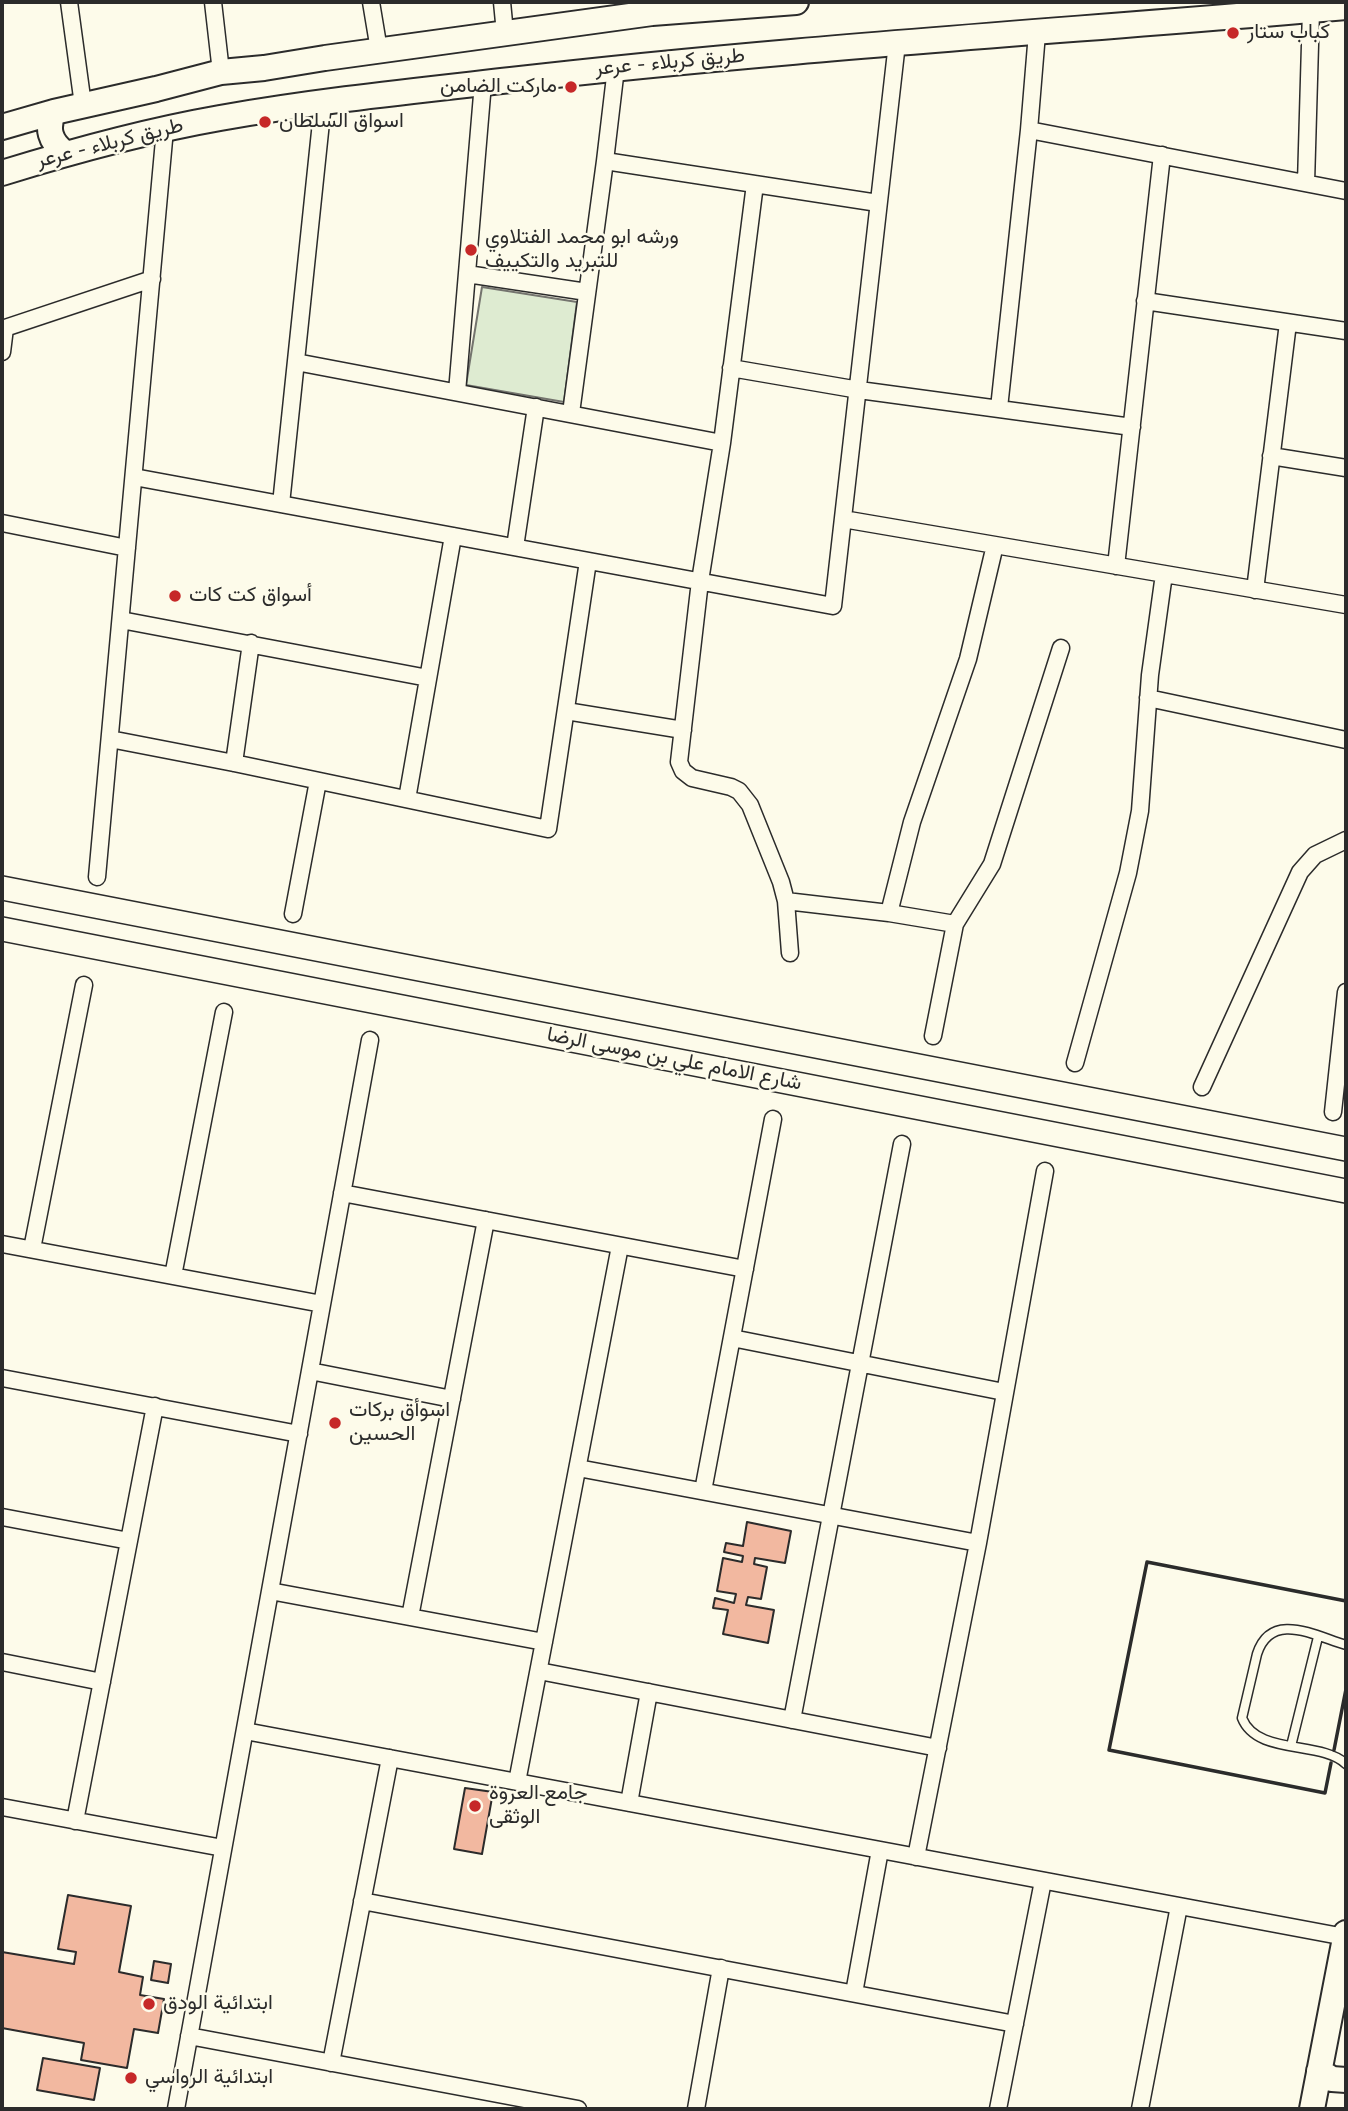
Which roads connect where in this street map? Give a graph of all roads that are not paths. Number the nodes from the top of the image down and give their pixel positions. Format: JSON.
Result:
{"nodes":[{"id":1,"x":69,"y":2,"type":"edge"},
{"id":2,"x":213,"y":2,"type":"edge"},
{"id":3,"x":371,"y":2,"type":"edge"},
{"id":4,"x":502,"y":2,"type":"edge"},
{"id":5,"x":796,"y":2,"type":"edge"},
{"id":6,"x":651,"y":7,"type":"edge"},
{"id":7,"x":1346,"y":7,"type":"edge"},
{"id":8,"x":1311,"y":10,"type":"junction"},
{"id":9,"x":505,"y":33,"type":"junction"},
{"id":10,"x":1037,"y":33,"type":"junction"},
{"id":11,"x":897,"y":43,"type":"junction"},
{"id":12,"x":379,"y":50,"type":"junction"},
{"id":13,"x":615,"y":68,"type":"junction"},
{"id":14,"x":220,"y":72,"type":"junction"},
{"id":15,"x":483,"y":83,"type":"junction"},
{"id":16,"x":323,"y":103,"type":"junction"},
{"id":17,"x":83,"y":105,"type":"junction"},
{"id":18,"x":54,"y":112,"type":"junction"},
{"id":19,"x":2,"y":127,"type":"edge"},
{"id":20,"x":165,"y":129,"type":"junction"},
{"id":21,"x":1029,"y":130,"type":"junction"},
{"id":22,"x":65,"y":153,"type":"junction"},
{"id":23,"x":1162,"y":155,"type":"junction"},
{"id":24,"x":605,"y":160,"type":"junction"},
{"id":25,"x":2,"y":173,"type":"edge"},
{"id":26,"x":1306,"y":183,"type":"junction"},
{"id":27,"x":755,"y":184,"type":"junction"},
{"id":28,"x":1346,"y":191,"type":"edge"},
{"id":29,"x":878,"y":203,"type":"junction"},
{"id":30,"x":467,"y":274,"type":"junction"},
{"id":31,"x":152,"y":279,"type":"junction"},
{"id":32,"x":587,"y":292,"type":"junction"},
{"id":33,"x":1146,"y":301,"type":"junction"},
{"id":34,"x":1288,"y":323,"type":"junction"},
{"id":35,"x":3,"y":329,"type":"edge"},
{"id":36,"x":1346,"y":331,"type":"edge"},
{"id":37,"x":2,"y":352,"type":"edge"},
{"id":38,"x":296,"y":362,"type":"junction"},
{"id":39,"x":731,"y":368,"type":"junction"},
{"id":40,"x":859,"y":390,"type":"junction"},
{"id":41,"x":457,"y":392,"type":"junction"},
{"id":42,"x":536,"y":407,"type":"junction"},
{"id":43,"x":999,"y":408,"type":"junction"},
{"id":44,"x":571,"y":413,"type":"junction"},
{"id":45,"x":1132,"y":427,"type":"junction"},
{"id":46,"x":722,"y":443,"type":"junction"},
{"id":47,"x":1271,"y":456,"type":"junction"},
{"id":48,"x":1346,"y":468,"type":"edge"},
{"id":49,"x":134,"y":477,"type":"junction"},
{"id":50,"x":281,"y":504,"type":"junction"},
{"id":51,"x":843,"y":519,"type":"junction"},
{"id":52,"x":2,"y":523,"type":"edge"},
{"id":53,"x":453,"y":536,"type":"junction"},
{"id":54,"x":995,"y":545,"type":"junction"},
{"id":55,"x":515,"y":547,"type":"junction"},
{"id":56,"x":127,"y":548,"type":"junction"},
{"id":57,"x":588,"y":561,"type":"junction"},
{"id":58,"x":1116,"y":566,"type":"junction"},
{"id":59,"x":1164,"y":574,"type":"junction"},
{"id":60,"x":701,"y":581,"type":"junction"},
{"id":61,"x":1255,"y":590,"type":"junction"},
{"id":62,"x":1346,"y":605,"type":"edge"},
{"id":63,"x":121,"y":620,"type":"junction"},
{"id":64,"x":251,"y":643,"type":"junction"},
{"id":65,"x":1061,"y":648,"type":"dead end"},
{"id":66,"x":428,"y":678,"type":"junction"},
{"id":67,"x":1148,"y":698,"type":"junction"},
{"id":68,"x":566,"y":711,"type":"junction"},
{"id":69,"x":682,"y":730,"type":"junction"},
{"id":70,"x":110,"y":739,"type":"junction"},
{"id":71,"x":1346,"y":740,"type":"edge"},
{"id":72,"x":234,"y":763,"type":"junction"},
{"id":73,"x":318,"y":781,"type":"junction"},
{"id":74,"x":407,"y":799,"type":"junction"},
{"id":75,"x":1346,"y":840,"type":"edge"},
{"id":76,"x":97,"y":877,"type":"dead end"},
{"id":77,"x":2,"y":888,"type":"edge"},
{"id":78,"x":786,"y":901,"type":"junction"},
{"id":79,"x":889,"y":913,"type":"junction"},
{"id":80,"x":293,"y":914,"type":"dead end"},
{"id":81,"x":955,"y":925,"type":"junction"},
{"id":82,"x":2,"y":929,"type":"edge"},
{"id":83,"x":790,"y":953,"type":"dead end"},
{"id":84,"x":84,"y":985,"type":"dead end"},
{"id":85,"x":1346,"y":992,"type":"edge"},
{"id":86,"x":224,"y":1012,"type":"dead end"},
{"id":87,"x":933,"y":1036,"type":"dead end"},
{"id":88,"x":370,"y":1040,"type":"dead end"},
{"id":89,"x":1075,"y":1063,"type":"dead end"},
{"id":90,"x":1202,"y":1087,"type":"dead end"},
{"id":91,"x":1333,"y":1112,"type":"dead end"},
{"id":92,"x":773,"y":1119,"type":"dead end"},
{"id":93,"x":902,"y":1144,"type":"dead end"},
{"id":94,"x":1346,"y":1149,"type":"edge"},
{"id":95,"x":1045,"y":1171,"type":"dead end"},
{"id":96,"x":1346,"y":1191,"type":"edge"},
{"id":97,"x":342,"y":1193,"type":"junction"},
{"id":98,"x":486,"y":1220,"type":"junction"},
{"id":99,"x":2,"y":1244,"type":"edge"},
{"id":100,"x":620,"y":1246,"type":"junction"},
{"id":101,"x":32,"y":1250,"type":"junction"},
{"id":102,"x":745,"y":1269,"type":"junction"},
{"id":103,"x":173,"y":1276,"type":"junction"},
{"id":104,"x":322,"y":1304,"type":"junction"},
{"id":105,"x":732,"y":1338,"type":"junction"},
{"id":106,"x":860,"y":1363,"type":"junction"},
{"id":107,"x":310,"y":1371,"type":"junction"},
{"id":108,"x":2,"y":1378,"type":"edge"},
{"id":109,"x":1004,"y":1392,"type":"junction"},
{"id":110,"x":452,"y":1399,"type":"junction"},
{"id":111,"x":155,"y":1406,"type":"junction"},
{"id":112,"x":299,"y":1434,"type":"junction"},
{"id":113,"x":578,"y":1468,"type":"junction"},
{"id":114,"x":703,"y":1492,"type":"junction"},
{"id":115,"x":831,"y":1515,"type":"junction"},
{"id":116,"x":2,"y":1517,"type":"edge"},
{"id":117,"x":129,"y":1541,"type":"junction"},
{"id":118,"x":978,"y":1543,"type":"junction"},
{"id":119,"x":270,"y":1591,"type":"junction"},
{"id":120,"x":410,"y":1617,"type":"junction"},
{"id":121,"x":1318,"y":1637,"type":"junction"},
{"id":122,"x":544,"y":1642,"type":"junction"},
{"id":123,"x":1346,"y":1645,"type":"edge"},
{"id":124,"x":2,"y":1662,"type":"edge"},
{"id":125,"x":539,"y":1671,"type":"junction"},
{"id":126,"x":102,"y":1682,"type":"junction"},
{"id":127,"x":649,"y":1692,"type":"junction"},
{"id":128,"x":792,"y":1720,"type":"junction"},
{"id":129,"x":245,"y":1731,"type":"junction"},
{"id":130,"x":1291,"y":1746,"type":"junction"},
{"id":131,"x":938,"y":1748,"type":"junction"},
{"id":132,"x":390,"y":1758,"type":"junction"},
{"id":133,"x":1346,"y":1764,"type":"edge"},
{"id":134,"x":517,"y":1782,"type":"junction"},
{"id":135,"x":629,"y":1803,"type":"junction"},
{"id":136,"x":2,"y":1807,"type":"edge"},
{"id":137,"x":75,"y":1821,"type":"junction"},
{"id":138,"x":223,"y":1848,"type":"junction"},
{"id":139,"x":880,"y":1850,"type":"junction"},
{"id":140,"x":916,"y":1857,"type":"junction"},
{"id":141,"x":1042,"y":1881,"type":"junction"},
{"id":142,"x":362,"y":1900,"type":"junction"},
{"id":143,"x":1179,"y":1906,"type":"junction"},
{"id":144,"x":1346,"y":1935,"type":"edge"},
{"id":145,"x":721,"y":1968,"type":"junction"},
{"id":146,"x":854,"y":1993,"type":"junction"},
{"id":147,"x":1015,"y":2024,"type":"junction"},
{"id":148,"x":189,"y":2036,"type":"junction"},
{"id":149,"x":331,"y":2063,"type":"junction"},
{"id":150,"x":1319,"y":2071,"type":"junction"},
{"id":151,"x":1346,"y":2080,"type":"edge"},
{"id":152,"x":176,"y":2109,"type":"edge"},
{"id":153,"x":578,"y":2109,"type":"edge"},
{"id":154,"x":695,"y":2109,"type":"edge"},
{"id":155,"x":998,"y":2109,"type":"edge"},
{"id":156,"x":1140,"y":2109,"type":"edge"},
{"id":157,"x":1312,"y":2109,"type":"edge"}],
"edges":[{"from":1,"to":17,"type":"street"},
{"from":2,"to":14,"type":"street"},
{"from":3,"to":12,"type":"street"},
{"from":4,"to":9,"type":"street"},
{"from":5,"to":6,"type":"main road","name":"طريق كربلاء - عرعر"},
{"from":6,"to":9,"type":"main road","name":"طريق كربلاء - عرعر"},
{"from":7,"to":8,"type":"main road","name":"طريق كربلاء - عرعر"},
{"from":8,"to":10,"type":"main road","name":"طريق كربلاء - عرعر"},
{"from":8,"to":26,"type":"street"},
{"from":9,"to":12,"type":"main road","name":"طريق كربلاء - عرعر"},
{"from":10,"to":11,"type":"main road","name":"طريق كربلاء - عرعر"},
{"from":10,"to":21,"type":"street"},
{"from":11,"to":13,"type":"main road","name":"طريق كربلاء - عرعر"},
{"from":11,"to":29,"type":"street"},
{"from":12,"to":14,"type":"main road","name":"طريق كربلاء - عرعر"},
{"from":13,"to":15,"type":"main road","name":"طريق كربلاء - عرعر"},
{"from":13,"to":24,"type":"street"},
{"from":14,"to":17,"type":"main road","name":"طريق كربلاء - عرعر"},
{"from":15,"to":16,"type":"main road","name":"طريق كربلاء - عرعر"},
{"from":15,"to":30,"type":"street"},
{"from":16,"to":20,"type":"main road","name":"طريق كربلاء - عرعر"},
{"from":16,"to":38,"type":"street"},
{"from":17,"to":18,"type":"main road","name":"طريق كربلاء - عرعر"},
{"from":18,"to":19,"type":"main road","name":"طريق كربلاء - عرعر"},
{"from":18,"to":22,"type":"main road"},
{"from":20,"to":22,"type":"main road","name":"طريق كربلاء - عرعر"},
{"from":20,"to":31,"type":"street"},
{"from":21,"to":23,"type":"street"},
{"from":21,"to":43,"type":"street"},
{"from":22,"to":25,"type":"main road","name":"طريق كربلاء - عرعر"},
{"from":23,"to":26,"type":"street"},
{"from":23,"to":33,"type":"street"},
{"from":24,"to":27,"type":"street"},
{"from":24,"to":32,"type":"street"},
{"from":26,"to":28,"type":"street"},
{"from":27,"to":29,"type":"street"},
{"from":27,"to":39,"type":"street"},
{"from":29,"to":40,"type":"street"},
{"from":30,"to":32,"type":"street"},
{"from":30,"to":41,"type":"street"},
{"from":31,"to":35,"type":"street"},
{"from":31,"to":49,"type":"street"},
{"from":32,"to":44,"type":"street"},
{"from":33,"to":34,"type":"street"},
{"from":33,"to":45,"type":"street"},
{"from":34,"to":36,"type":"street"},
{"from":34,"to":47,"type":"street"},
{"from":35,"to":37,"type":"street"},
{"from":38,"to":41,"type":"street"},
{"from":38,"to":50,"type":"street"},
{"from":39,"to":40,"type":"street"},
{"from":39,"to":46,"type":"street"},
{"from":40,"to":43,"type":"street"},
{"from":40,"to":51,"type":"street"},
{"from":41,"to":42,"type":"street"},
{"from":42,"to":44,"type":"street"},
{"from":42,"to":55,"type":"street"},
{"from":43,"to":45,"type":"street"},
{"from":44,"to":46,"type":"street"},
{"from":45,"to":58,"type":"street"},
{"from":46,"to":60,"type":"street"},
{"from":47,"to":48,"type":"street"},
{"from":47,"to":61,"type":"street"},
{"from":49,"to":50,"type":"street"},
{"from":49,"to":56,"type":"street"},
{"from":50,"to":53,"type":"street"},
{"from":51,"to":54,"type":"street"},
{"from":51,"to":60,"type":"street"},
{"from":52,"to":56,"type":"street"},
{"from":53,"to":55,"type":"street"},
{"from":53,"to":66,"type":"street"},
{"from":54,"to":58,"type":"street"},
{"from":54,"to":79,"type":"street"},
{"from":55,"to":57,"type":"street"},
{"from":56,"to":63,"type":"street"},
{"from":57,"to":60,"type":"street"},
{"from":57,"to":68,"type":"street"},
{"from":58,"to":59,"type":"street"},
{"from":59,"to":61,"type":"street"},
{"from":59,"to":67,"type":"street"},
{"from":60,"to":69,"type":"street"},
{"from":61,"to":62,"type":"street"},
{"from":63,"to":64,"type":"street"},
{"from":63,"to":70,"type":"street"},
{"from":64,"to":66,"type":"street"},
{"from":64,"to":72,"type":"street"},
{"from":65,"to":81,"type":"street"},
{"from":66,"to":74,"type":"street"},
{"from":67,"to":71,"type":"street"},
{"from":67,"to":89,"type":"street"},
{"from":68,"to":69,"type":"street"},
{"from":68,"to":74,"type":"street"},
{"from":69,"to":78,"type":"street"},
{"from":70,"to":72,"type":"street"},
{"from":70,"to":76,"type":"street"},
{"from":72,"to":73,"type":"street"},
{"from":73,"to":74,"type":"street"},
{"from":73,"to":80,"type":"street"},
{"from":75,"to":90,"type":"street"},
{"from":77,"to":94,"type":"main road","name":"شارع الامام علي بن موسى الرضا"},
{"from":78,"to":79,"type":"street"},
{"from":78,"to":83,"type":"street"},
{"from":79,"to":81,"type":"street"},
{"from":81,"to":87,"type":"street"},
{"from":82,"to":96,"type":"main road","name":"شارع الامام علي بن موسى الرضا"},
{"from":84,"to":101,"type":"street"},
{"from":85,"to":91,"type":"street"},
{"from":86,"to":103,"type":"street"},
{"from":88,"to":97,"type":"street"},
{"from":92,"to":102,"type":"street"},
{"from":93,"to":106,"type":"street"},
{"from":95,"to":109,"type":"street"},
{"from":97,"to":98,"type":"street"},
{"from":97,"to":104,"type":"street"},
{"from":98,"to":100,"type":"street"},
{"from":98,"to":110,"type":"street"},
{"from":99,"to":101,"type":"street"},
{"from":100,"to":102,"type":"street"},
{"from":100,"to":113,"type":"street"},
{"from":101,"to":103,"type":"street"},
{"from":102,"to":105,"type":"street"},
{"from":103,"to":104,"type":"street"},
{"from":104,"to":107,"type":"street"},
{"from":105,"to":106,"type":"street"},
{"from":105,"to":114,"type":"street"},
{"from":106,"to":109,"type":"street"},
{"from":106,"to":115,"type":"street"},
{"from":107,"to":110,"type":"street"},
{"from":107,"to":112,"type":"street"},
{"from":108,"to":111,"type":"street"},
{"from":109,"to":118,"type":"street"},
{"from":110,"to":120,"type":"street"},
{"from":111,"to":112,"type":"street"},
{"from":111,"to":117,"type":"street"},
{"from":112,"to":119,"type":"street"},
{"from":113,"to":114,"type":"street"},
{"from":113,"to":122,"type":"street"},
{"from":114,"to":115,"type":"street"},
{"from":115,"to":118,"type":"street"},
{"from":115,"to":128,"type":"street"},
{"from":116,"to":117,"type":"street"},
{"from":117,"to":126,"type":"street"},
{"from":118,"to":131,"type":"street"},
{"from":119,"to":120,"type":"street"},
{"from":119,"to":129,"type":"street"},
{"from":120,"to":122,"type":"street"},
{"from":121,"to":123,"type":"lane"},
{"from":121,"to":130,"type":"lane"},
{"from":121,"to":130,"type":"lane"},
{"from":122,"to":125,"type":"street"},
{"from":124,"to":126,"type":"street"},
{"from":125,"to":127,"type":"street"},
{"from":125,"to":134,"type":"street"},
{"from":126,"to":137,"type":"street"},
{"from":127,"to":128,"type":"street"},
{"from":127,"to":135,"type":"street"},
{"from":128,"to":131,"type":"street"},
{"from":129,"to":132,"type":"street"},
{"from":129,"to":138,"type":"street"},
{"from":130,"to":133,"type":"lane"},
{"from":131,"to":140,"type":"street"},
{"from":132,"to":134,"type":"street"},
{"from":132,"to":142,"type":"street"},
{"from":134,"to":135,"type":"street"},
{"from":135,"to":139,"type":"street"},
{"from":136,"to":137,"type":"street"},
{"from":137,"to":138,"type":"street"},
{"from":138,"to":148,"type":"street"},
{"from":139,"to":140,"type":"street"},
{"from":139,"to":146,"type":"street"},
{"from":140,"to":141,"type":"street"},
{"from":141,"to":143,"type":"street"},
{"from":141,"to":147,"type":"street"},
{"from":142,"to":145,"type":"street"},
{"from":142,"to":149,"type":"street"},
{"from":143,"to":144,"type":"street"},
{"from":143,"to":156,"type":"street"},
{"from":144,"to":150,"type":"main road"},
{"from":145,"to":146,"type":"street"},
{"from":145,"to":154,"type":"street"},
{"from":146,"to":147,"type":"street"},
{"from":147,"to":155,"type":"street"},
{"from":148,"to":149,"type":"street"},
{"from":148,"to":152,"type":"street"},
{"from":149,"to":153,"type":"street"},
{"from":150,"to":151,"type":"main road"},
{"from":150,"to":157,"type":"main road"}]}
